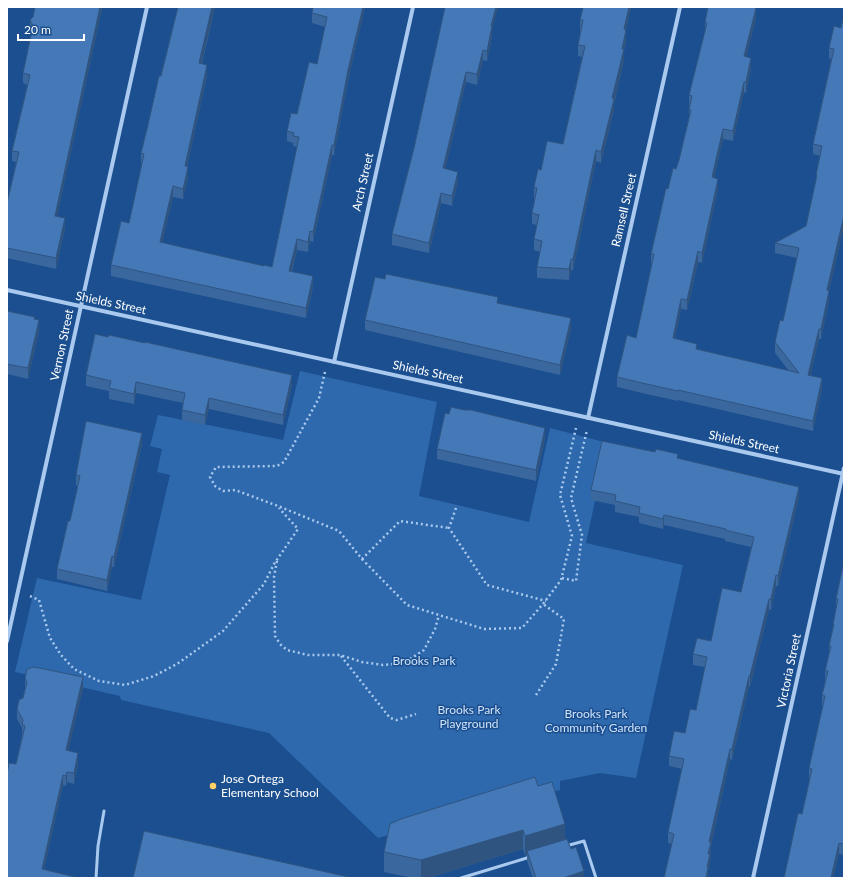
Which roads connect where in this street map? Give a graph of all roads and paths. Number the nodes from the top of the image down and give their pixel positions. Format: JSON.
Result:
{"nodes":[{"id":1,"x":148,"y":7,"type":"edge"},
{"id":2,"x":413,"y":7,"type":"edge"},
{"id":3,"x":680,"y":7,"type":"edge"},
{"id":4,"x":7,"y":290,"type":"edge"},
{"id":5,"x":81,"y":307,"type":"junction"},
{"id":6,"x":334,"y":362,"type":"junction"},
{"id":7,"x":324,"y":377,"type":"dead end"},
{"id":8,"x":579,"y":416,"type":"junction"},
{"id":9,"x":589,"y":418,"type":"junction"},
{"id":10,"x":844,"y":468,"type":"edge"},
{"id":11,"x":843,"y":474,"type":"edge"},
{"id":12,"x":278,"y":506,"type":"junction"},
{"id":13,"x":456,"y":508,"type":"dead end"},
{"id":14,"x":449,"y":528,"type":"junction"},
{"id":15,"x":278,"y":559,"type":"junction"},
{"id":16,"x":362,"y":560,"type":"junction"},
{"id":17,"x":562,"y":578,"type":"junction"},
{"id":18,"x":33,"y":597,"type":"dead end"},
{"id":19,"x":546,"y":601,"type":"junction"},
{"id":20,"x":543,"y":604,"type":"junction"},
{"id":21,"x":439,"y":615,"type":"junction"},
{"id":22,"x":7,"y":641,"type":"edge"},
{"id":23,"x":340,"y":655,"type":"junction"},
{"id":24,"x":536,"y":694,"type":"dead end"},
{"id":25,"x":416,"y":714,"type":"dead end"},
{"id":26,"x":104,"y":811,"type":"dead end"},
{"id":27,"x":560,"y":848,"type":"edge"},
{"id":28,"x":537,"y":855,"type":"edge"},
{"id":29,"x":96,"y":878,"type":"edge"},
{"id":30,"x":461,"y":878,"type":"edge"},
{"id":31,"x":596,"y":878,"type":"edge"},
{"id":32,"x":753,"y":878,"type":"edge"}],
"edges":[{"from":1,"to":5,"type":"street","name":"Vernon Street"},
{"from":2,"to":6,"type":"street","name":"Arch Street"},
{"from":3,"to":9,"type":"street","name":"Ramsell Street"},
{"from":4,"to":5,"type":"street","name":"Shields Street"},
{"from":5,"to":6,"type":"street","name":"Shields Street"},
{"from":5,"to":22,"type":"street","name":"Vernon Street"},
{"from":6,"to":8,"type":"street","name":"Shields Street"},
{"from":7,"to":12,"type":"path"},
{"from":8,"to":9,"type":"street","name":"Shields Street"},
{"from":8,"to":17,"type":"path"},
{"from":9,"to":11,"type":"street","name":"Shields Street"},
{"from":9,"to":17,"type":"path"},
{"from":10,"to":11,"type":"street","name":"Victoria Street"},
{"from":11,"to":32,"type":"street","name":"Victoria Street"},
{"from":12,"to":15,"type":"path"},
{"from":12,"to":16,"type":"path"},
{"from":13,"to":14,"type":"path"},
{"from":14,"to":16,"type":"path"},
{"from":14,"to":19,"type":"path"},
{"from":15,"to":18,"type":"path"},
{"from":15,"to":23,"type":"path"},
{"from":16,"to":21,"type":"path"},
{"from":17,"to":19,"type":"path"},
{"from":19,"to":20,"type":"path"},
{"from":20,"to":21,"type":"path"},
{"from":20,"to":24,"type":"path"},
{"from":21,"to":23,"type":"path"},
{"from":23,"to":25,"type":"path"},
{"from":26,"to":29,"type":"lane"},
{"from":27,"to":31,"type":"lane"},
{"from":28,"to":30,"type":"lane"}]}
